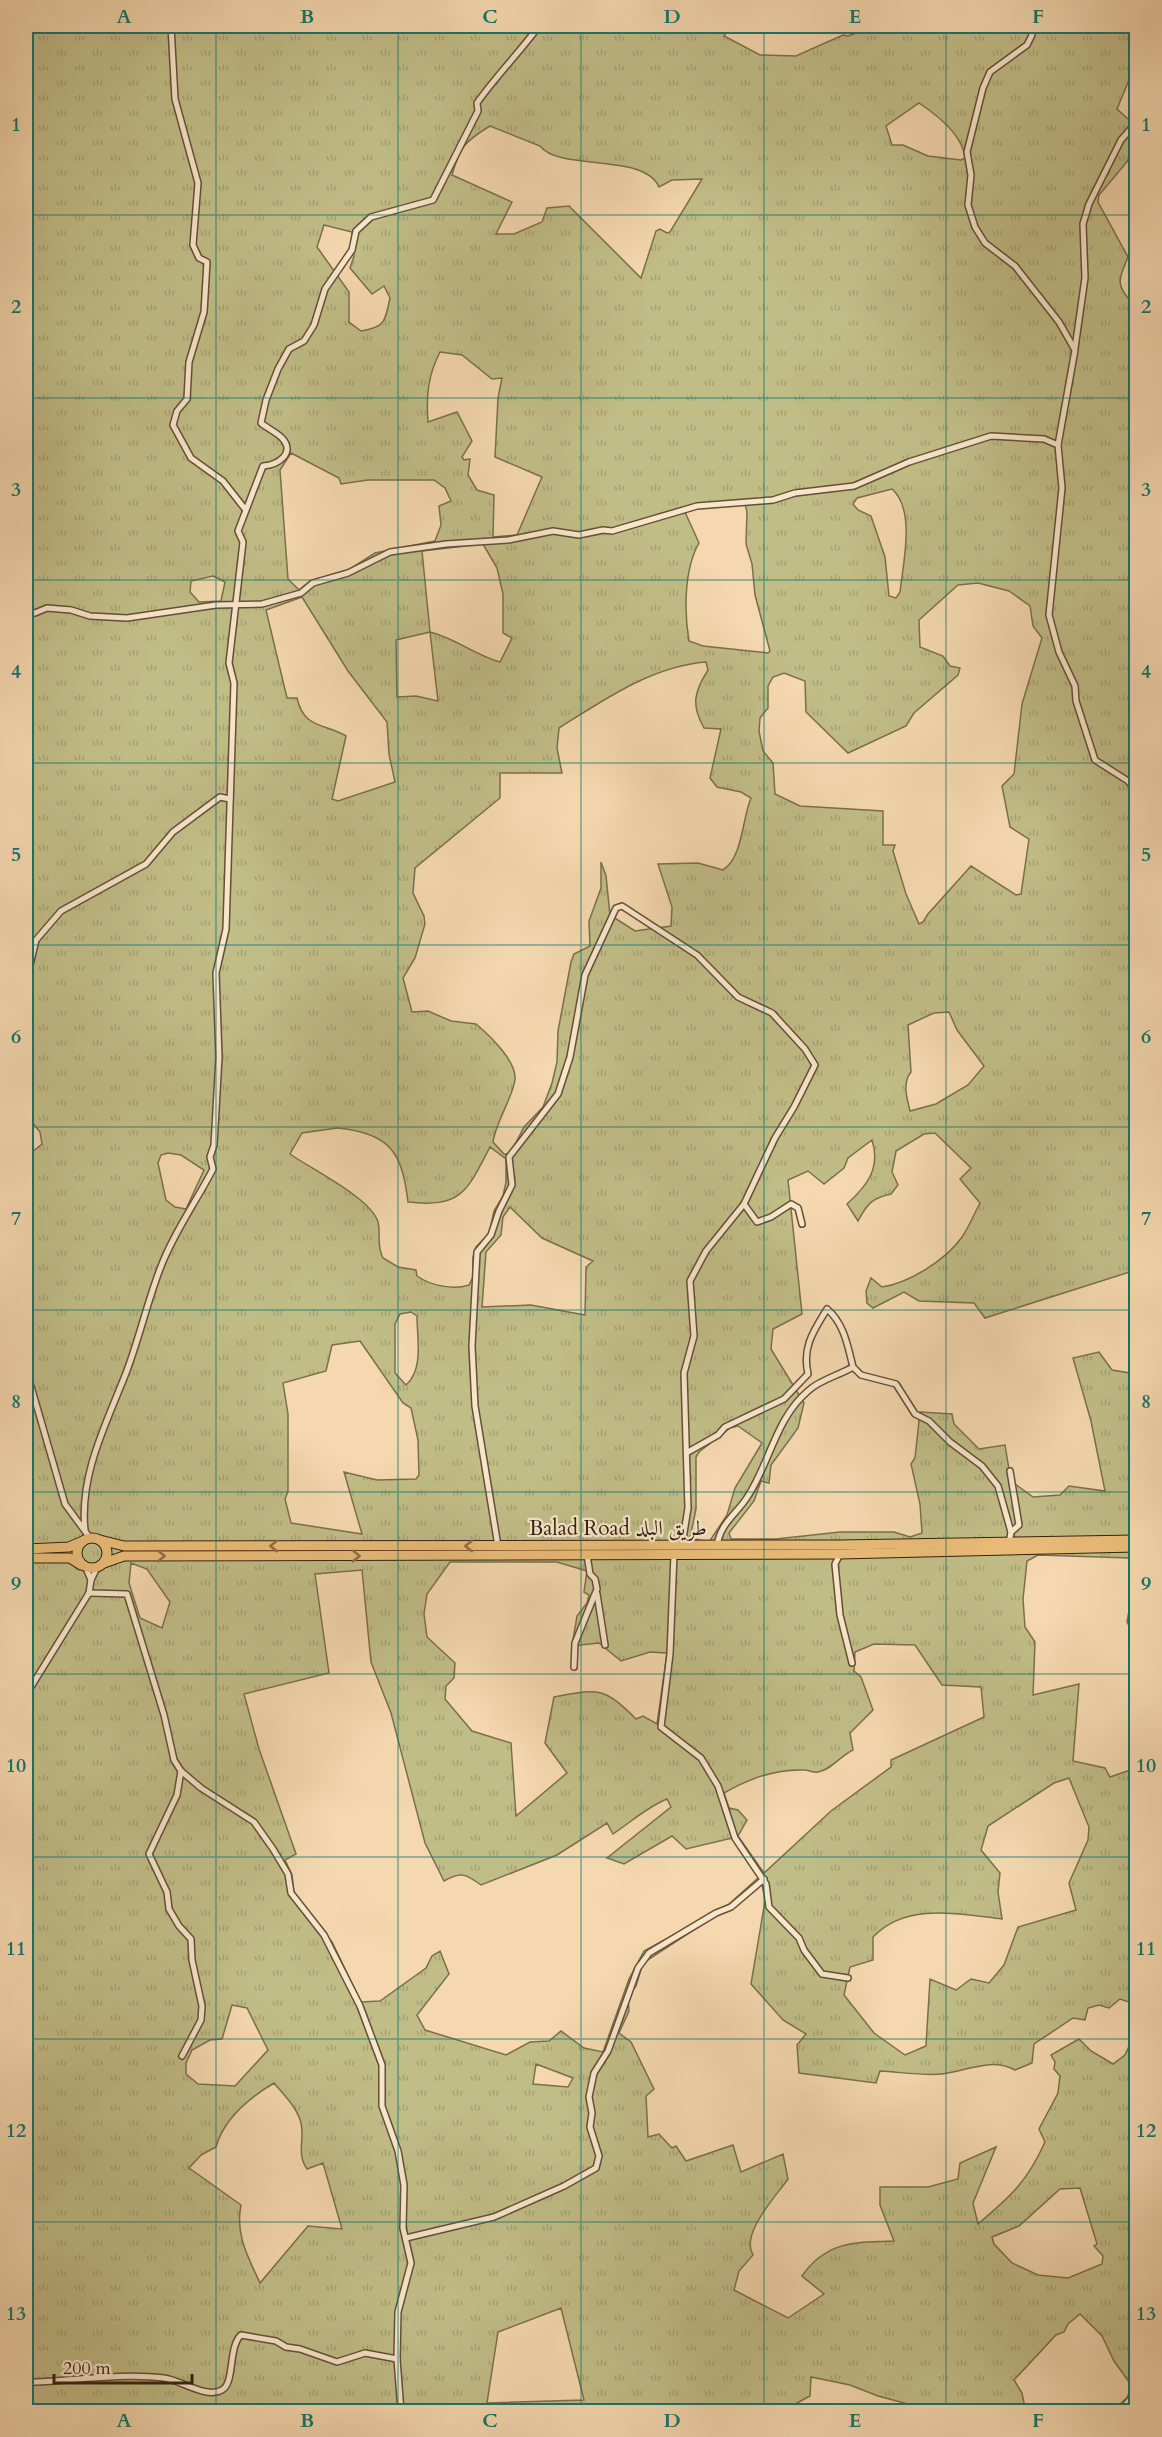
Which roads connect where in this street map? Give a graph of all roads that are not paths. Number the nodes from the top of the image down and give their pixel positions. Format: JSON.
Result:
{"nodes":[{"id":1,"x":171,"y":26,"type":"edge"},
{"id":2,"x":538,"y":26,"type":"edge"},
{"id":3,"x":1030,"y":26,"type":"edge"},
{"id":4,"x":1137,"y":123,"type":"edge"},
{"id":5,"x":1075,"y":350,"type":"junction"},
{"id":6,"x":1058,"y":445,"type":"junction"},
{"id":7,"x":245,"y":509,"type":"junction"},
{"id":8,"x":234,"y":606,"type":"junction"},
{"id":9,"x":26,"y":611,"type":"edge"},
{"id":10,"x":1137,"y":790,"type":"edge"},
{"id":11,"x":230,"y":799,"type":"junction"},
{"id":12,"x":26,"y":982,"type":"edge"},
{"id":13,"x":744,"y":1204,"type":"junction"},
{"id":14,"x":802,"y":1224,"type":"dead end"},
{"id":15,"x":853,"y":1367,"type":"junction"},
{"id":16,"x":26,"y":1369,"type":"edge"},
{"id":17,"x":688,"y":1452,"type":"junction"},
{"id":18,"x":1010,"y":1471,"type":"dead end"},
{"id":19,"x":1011,"y":1532,"type":"junction"},
{"id":20,"x":87,"y":1536,"type":"junction"},
{"id":21,"x":100,"y":1540,"type":"junction"},
{"id":22,"x":1137,"y":1540,"type":"edge"},
{"id":23,"x":498,"y":1546,"type":"junction"},
{"id":24,"x":681,"y":1546,"type":"junction"},
{"id":25,"x":717,"y":1546,"type":"junction"},
{"id":26,"x":1009,"y":1547,"type":"junction"},
{"id":27,"x":1137,"y":1547,"type":"edge"},
{"id":28,"x":26,"y":1549,"type":"edge"},
{"id":29,"x":674,"y":1554,"type":"junction"},
{"id":30,"x":840,"y":1554,"type":"junction"},
{"id":31,"x":587,"y":1555,"type":"junction"},
{"id":32,"x":26,"y":1558,"type":"edge"},
{"id":33,"x":100,"y":1565,"type":"junction"},
{"id":34,"x":84,"y":1567,"type":"junction"},
{"id":35,"x":91,"y":1580,"type":"junction"},
{"id":36,"x":597,"y":1589,"type":"junction"},
{"id":37,"x":89,"y":1593,"type":"junction"},
{"id":38,"x":605,"y":1645,"type":"dead end"},
{"id":39,"x":852,"y":1663,"type":"dead end"},
{"id":40,"x":574,"y":1667,"type":"dead end"},
{"id":41,"x":26,"y":1695,"type":"edge"},
{"id":42,"x":181,"y":1771,"type":"junction"},
{"id":43,"x":764,"y":1879,"type":"junction"},
{"id":44,"x":848,"y":1978,"type":"dead end"},
{"id":45,"x":182,"y":2056,"type":"dead end"},
{"id":46,"x":406,"y":2238,"type":"junction"},
{"id":47,"x":397,"y":2359,"type":"junction"},
{"id":48,"x":26,"y":2385,"type":"edge"},
{"id":49,"x":1137,"y":2393,"type":"edge"},
{"id":50,"x":402,"y":2412,"type":"edge"},
{"id":51,"x":1119,"y":2412,"type":"edge"}],
"edges":[{"from":1,"to":7,"type":"street"},
{"from":2,"to":7,"type":"street"},
{"from":3,"to":5,"type":"street"},
{"from":4,"to":5,"type":"street"},
{"from":5,"to":6,"type":"street"},
{"from":6,"to":8,"type":"street"},
{"from":6,"to":10,"type":"street"},
{"from":7,"to":8,"type":"street"},
{"from":8,"to":9,"type":"street"},
{"from":8,"to":11,"type":"street"},
{"from":11,"to":12,"type":"street"},
{"from":11,"to":20,"type":"street"},
{"from":13,"to":14,"type":"street"},
{"from":13,"to":17,"type":"street"},
{"from":13,"to":23,"type":"street"},
{"from":15,"to":17,"type":"street"},
{"from":15,"to":19,"type":"street"},
{"from":15,"to":25,"type":"street"},
{"from":16,"to":20,"type":"street"},
{"from":17,"to":24,"type":"street"},
{"from":18,"to":19,"type":"street"},
{"from":19,"to":26,"type":"street"},
{"from":20,"to":21,"type":"highway"},
{"from":20,"to":28,"type":"highway"},
{"from":20,"to":34,"type":"highway"},
{"from":23,"to":21,"type":"highway","name":"Balad Road طريق البلد","one_way":true},
{"from":21,"to":33,"type":"highway"},
{"from":22,"to":26,"type":"highway","name":"Balad Road طريق البلد"},
{"from":23,"to":24,"type":"highway","name":"Balad Road طريق البلد"},
{"from":24,"to":25,"type":"highway","name":"Balad Road طريق البلد"},
{"from":25,"to":26,"type":"highway","name":"Balad Road طريق البلد"},
{"from":26,"to":27,"type":"highway","name":"Balad Road طريق البلد"},
{"from":26,"to":30,"type":"highway","name":"Balad Road طريق البلد"},
{"from":29,"to":30,"type":"highway","name":"Balad Road طريق البلد"},
{"from":29,"to":31,"type":"highway","name":"Balad Road طريق البلد"},
{"from":29,"to":43,"type":"street"},
{"from":30,"to":39,"type":"street"},
{"from":33,"to":31,"type":"highway","name":"Balad Road طريق البلد","one_way":true},
{"from":31,"to":36,"type":"street"},
{"from":32,"to":34,"type":"highway"},
{"from":33,"to":34,"type":"highway"},
{"from":33,"to":35,"type":"street"},
{"from":34,"to":35,"type":"street"},
{"from":35,"to":37,"type":"street"},
{"from":36,"to":38,"type":"street"},
{"from":36,"to":40,"type":"street"},
{"from":37,"to":41,"type":"street"},
{"from":37,"to":42,"type":"street"},
{"from":42,"to":45,"type":"street"},
{"from":42,"to":46,"type":"street"},
{"from":43,"to":44,"type":"street"},
{"from":43,"to":46,"type":"street"},
{"from":46,"to":47,"type":"street"},
{"from":47,"to":48,"type":"street"},
{"from":47,"to":50,"type":"street"},
{"from":49,"to":51,"type":"street"}]}
